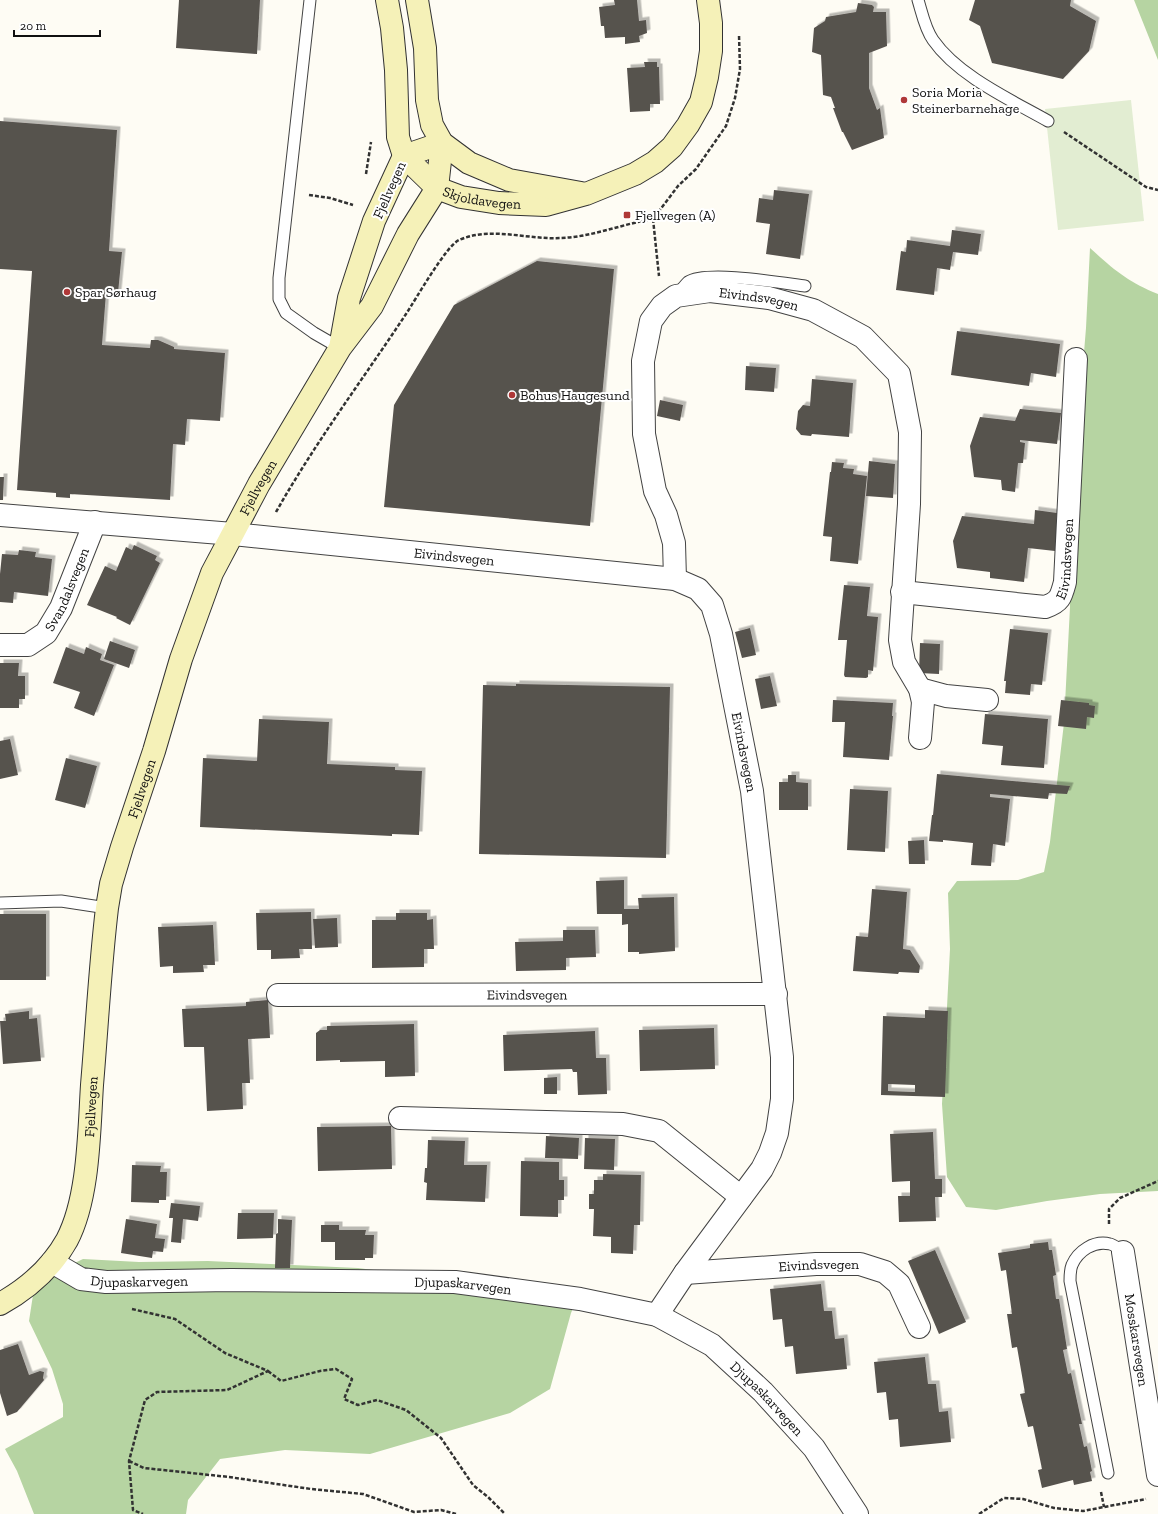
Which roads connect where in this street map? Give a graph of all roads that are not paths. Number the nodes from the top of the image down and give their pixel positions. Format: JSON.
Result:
{"nodes":[{"id":1,"x":310,"y":0,"type":"edge"},
{"id":2,"x":387,"y":0,"type":"edge"},
{"id":3,"x":417,"y":0,"type":"edge"},
{"id":4,"x":708,"y":0,"type":"edge"},
{"id":5,"x":918,"y":0,"type":"edge"},
{"id":6,"x":1048,"y":121,"type":"road end"},
{"id":7,"x":442,"y":143,"type":"junction"},
{"id":8,"x":404,"y":156,"type":"junction"},
{"id":9,"x":436,"y":188,"type":"junction"},
{"id":10,"x":586,"y":194,"type":"junction"},
{"id":11,"x":805,"y":286,"type":"dead end"},
{"id":12,"x":669,"y":301,"type":"junction"},
{"id":13,"x":340,"y":348,"type":"junction"},
{"id":14,"x":1076,"y":359,"type":"dead end"},
{"id":15,"x":0,"y":515,"type":"edge"},
{"id":16,"x":95,"y":522,"type":"junction"},
{"id":17,"x":234,"y":534,"type":"junction"},
{"id":18,"x":675,"y":579,"type":"junction"},
{"id":19,"x":902,"y":592,"type":"junction"},
{"id":20,"x":0,"y":645,"type":"edge"},
{"id":21,"x":920,"y":689,"type":"junction"},
{"id":22,"x":987,"y":700,"type":"dead end"},
{"id":23,"x":920,"y":738,"type":"dead end"},
{"id":24,"x":0,"y":903,"type":"edge"},
{"id":25,"x":107,"y":908,"type":"junction"},
{"id":26,"x":776,"y":994,"type":"junction"},
{"id":27,"x":278,"y":995,"type":"dead end"},
{"id":28,"x":400,"y":1118,"type":"dead end"},
{"id":29,"x":741,"y":1197,"type":"junction"},
{"id":30,"x":1117,"y":1248,"type":"joint"},
{"id":31,"x":52,"y":1262,"type":"junction"},
{"id":32,"x":685,"y":1273,"type":"junction"},
{"id":33,"x":0,"y":1304,"type":"edge"},
{"id":34,"x":657,"y":1315,"type":"junction"},
{"id":35,"x":919,"y":1327,"type":"dead end"},
{"id":36,"x":1108,"y":1473,"type":"dead end"},
{"id":37,"x":1158,"y":1475,"type":"edge"},
{"id":38,"x":857,"y":1514,"type":"edge"}],
"edges":[{"from":1,"to":13,"type":"lane"},
{"from":2,"to":8,"type":"main road","name":"Skjoldavegen"},
{"from":3,"to":7,"type":"main road","name":"Skjoldavegen"},
{"from":4,"to":10,"type":"main road","name":"Skjoldavegen"},
{"from":5,"to":6,"type":"lane"},
{"from":7,"to":8,"type":"main road","name":"Fjellvegen"},
{"from":7,"to":9,"type":"main road","name":"Fjellvegen"},
{"from":7,"to":10,"type":"main road","name":"Skjoldavegen"},
{"from":8,"to":9,"type":"main road","name":"Skjoldavegen"},
{"from":8,"to":13,"type":"main road","name":"Fjellvegen"},
{"from":9,"to":10,"type":"main road","name":"Skjoldavegen"},
{"from":9,"to":13,"type":"main road","name":"Fjellvegen"},
{"from":11,"to":12,"type":"lane"},
{"from":12,"to":18,"type":"street"},
{"from":12,"to":19,"type":"street","name":"Eivindsvegen"},
{"from":13,"to":17,"type":"main road","name":"Fjellvegen"},
{"from":14,"to":19,"type":"street","name":"Eivindsvegen"},
{"from":15,"to":16,"type":"street"},
{"from":16,"to":17,"type":"street"},
{"from":16,"to":20,"type":"street","name":"Svandalsvegen"},
{"from":17,"to":18,"type":"street","name":"Eivindsvegen"},
{"from":17,"to":25,"type":"main road","name":"Fjellvegen"},
{"from":18,"to":26,"type":"street","name":"Eivindsvegen"},
{"from":19,"to":21,"type":"street","name":"Eivindsvegen"},
{"from":21,"to":22,"type":"street"},
{"from":21,"to":23,"type":"street","name":"Eivindsvegen"},
{"from":24,"to":25,"type":"lane"},
{"from":25,"to":31,"type":"main road","name":"Fjellvegen"},
{"from":26,"to":27,"type":"street","name":"Eivindsvegen"},
{"from":26,"to":29,"type":"street","name":"Eivindsvegen"},
{"from":28,"to":29,"type":"street"},
{"from":29,"to":32,"type":"street","name":"Eivindsvegen"},
{"from":30,"to":36,"type":"lane"},
{"from":30,"to":37,"type":"street","name":"Mosskarsvegen"},
{"from":31,"to":33,"type":"main road"},
{"from":31,"to":34,"type":"street","name":"Djupaskarvegen"},
{"from":32,"to":34,"type":"street","name":"Eivindsvegen"},
{"from":32,"to":35,"type":"street","name":"Eivindsvegen"},
{"from":34,"to":38,"type":"street","name":"Djupaskarvegen"}]}
